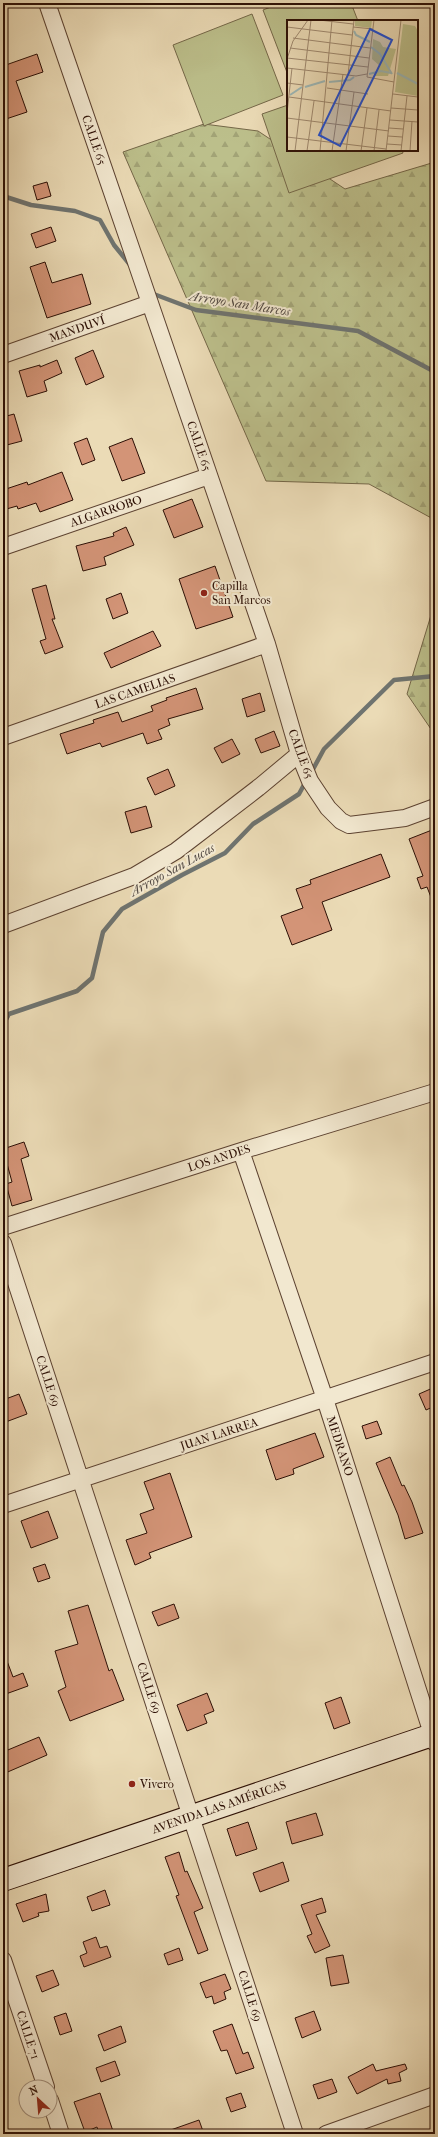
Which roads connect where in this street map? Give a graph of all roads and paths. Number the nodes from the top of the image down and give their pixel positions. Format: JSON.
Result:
{"nodes":[{"id":1,"x":47,"y":3,"type":"edge"},
{"id":2,"x":150,"y":303,"type":"junction"},
{"id":3,"x":3,"y":355,"type":"edge"},
{"id":4,"x":209,"y":476,"type":"junction"},
{"id":5,"x":3,"y":547,"type":"edge"},
{"id":6,"x":267,"y":644,"type":"junction"},
{"id":7,"x":3,"y":737,"type":"edge"},
{"id":8,"x":299,"y":754,"type":"junction"},
{"id":9,"x":435,"y":807,"type":"edge"},
{"id":10,"x":3,"y":925,"type":"edge"},
{"id":11,"x":435,"y":1092,"type":"edge"},
{"id":12,"x":241,"y":1150,"type":"junction"},
{"id":13,"x":3,"y":1227,"type":"edge"},
{"id":14,"x":3,"y":1243,"type":"edge"},
{"id":15,"x":435,"y":1362,"type":"edge"},
{"id":16,"x":325,"y":1399,"type":"junction"},
{"id":17,"x":80,"y":1480,"type":"junction"},
{"id":18,"x":3,"y":1505,"type":"edge"},
{"id":19,"x":434,"y":1737,"type":"edge"},
{"id":20,"x":191,"y":1817,"type":"junction"},
{"id":21,"x":3,"y":1880,"type":"edge"},
{"id":22,"x":3,"y":1960,"type":"edge"},
{"id":23,"x":43,"y":2079,"type":"edge"},
{"id":24,"x":435,"y":2095,"type":"edge"},
{"id":25,"x":56,"y":2119,"type":"edge"},
{"id":26,"x":61,"y":2134,"type":"edge"},
{"id":27,"x":295,"y":2134,"type":"edge"},
{"id":28,"x":326,"y":2134,"type":"edge"}],
"edges":[{"from":1,"to":2,"type":"street","name":"CALLE 65"},
{"from":2,"to":3,"type":"street","name":"MANDUVÍ"},
{"from":2,"to":4,"type":"street","name":"CALLE 65"},
{"from":4,"to":5,"type":"street","name":"ALGARROBO"},
{"from":4,"to":6,"type":"street","name":"CALLE 65"},
{"from":6,"to":7,"type":"street","name":"LAS CAMELIAS"},
{"from":6,"to":8,"type":"street","name":"CALLE 65"},
{"from":8,"to":9,"type":"street","name":"CALLE 65"},
{"from":8,"to":10,"type":"street"},
{"from":11,"to":12,"type":"street","name":"LOS ANDES"},
{"from":12,"to":13,"type":"street","name":"LOS ANDES"},
{"from":12,"to":16,"type":"street","name":"MEDRANO"},
{"from":14,"to":17,"type":"street","name":"CALLE 69"},
{"from":15,"to":16,"type":"street","name":"JUAN LARREA"},
{"from":16,"to":17,"type":"street","name":"JUAN LARREA"},
{"from":16,"to":19,"type":"street","name":"MEDRANO"},
{"from":17,"to":18,"type":"street","name":"JUAN LARREA"},
{"from":17,"to":20,"type":"street","name":"CALLE 69"},
{"from":19,"to":20,"type":"main road","name":"AVENIDA LAS AMÉRICAS"},
{"from":20,"to":21,"type":"main road","name":"AVENIDA LAS AMÉRICAS"},
{"from":20,"to":27,"type":"street","name":"CALLE 69"},
{"from":22,"to":23,"type":"street","name":"CALLE 71"},
{"from":24,"to":28,"type":"street"},
{"from":25,"to":26,"type":"street"}]}
